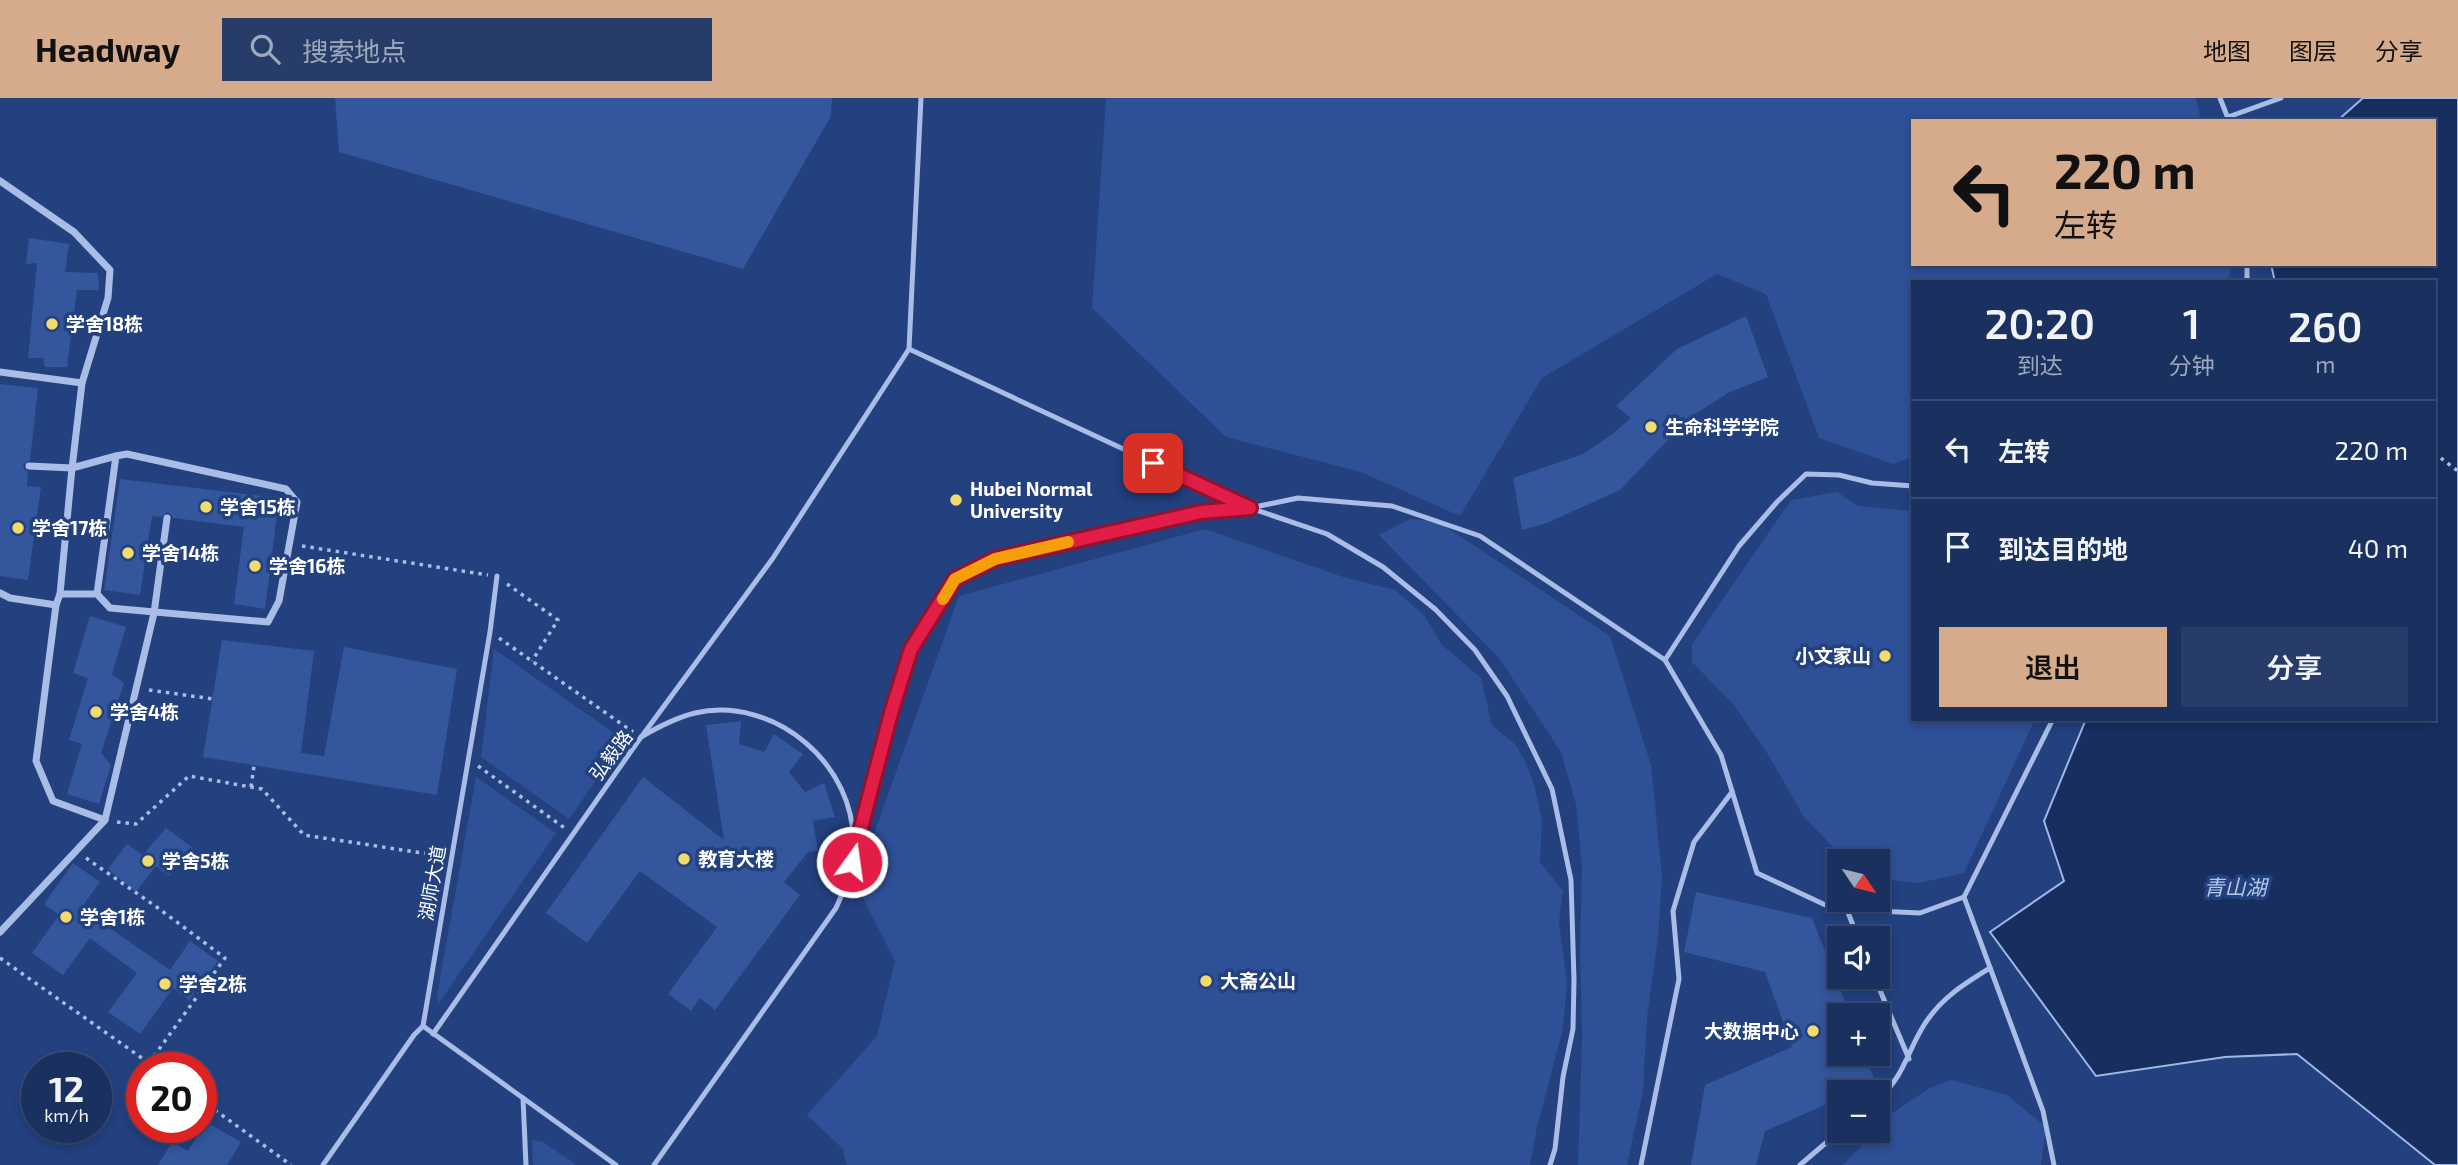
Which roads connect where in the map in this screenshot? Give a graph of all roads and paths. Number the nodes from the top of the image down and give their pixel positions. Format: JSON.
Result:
{"nodes":[{"id":1,"x":921,"y":98,"type":"edge"},
{"id":2,"x":2221,"y":98,"type":"edge"},
{"id":3,"x":2281,"y":98,"type":"edge"},
{"id":4,"x":2228,"y":119,"type":"edge"},
{"id":5,"x":0,"y":181,"type":"edge"},
{"id":6,"x":909,"y":349,"type":"junction"},
{"id":7,"x":0,"y":372,"type":"edge"},
{"id":8,"x":82,"y":383,"type":"junction"},
{"id":9,"x":2436,"y":454,"type":"edge"},
{"id":10,"x":116,"y":456,"type":"junction"},
{"id":11,"x":29,"y":466,"type":"dead end"},
{"id":12,"x":72,"y":468,"type":"junction"},
{"id":13,"x":2458,"y":471,"type":"edge"},
{"id":14,"x":1911,"y":486,"type":"edge"},
{"id":15,"x":1250,"y":508,"type":"junction"},
{"id":16,"x":167,"y":518,"type":"dead end"},
{"id":17,"x":289,"y":544,"type":"junction"},
{"id":18,"x":497,"y":576,"type":"junction"},
{"id":19,"x":0,"y":593,"type":"edge"},
{"id":20,"x":60,"y":594,"type":"junction"},
{"id":21,"x":97,"y":594,"type":"junction"},
{"id":22,"x":56,"y":605,"type":"junction"},
{"id":23,"x":154,"y":613,"type":"junction"},
{"id":24,"x":490,"y":632,"type":"junction"},
{"id":25,"x":1665,"y":660,"type":"junction"},
{"id":26,"x":531,"y":661,"type":"junction"},
{"id":27,"x":136,"y":688,"type":"junction"},
{"id":28,"x":213,"y":699,"type":"dead end"},
{"id":29,"x":2052,"y":721,"type":"edge"},
{"id":30,"x":641,"y":737,"type":"junction"},
{"id":31,"x":468,"y":760,"type":"junction"},
{"id":32,"x":254,"y":766,"type":"dead end"},
{"id":33,"x":251,"y":787,"type":"junction"},
{"id":34,"x":1732,"y":792,"type":"junction"},
{"id":35,"x":104,"y":820,"type":"junction"},
{"id":36,"x":573,"y":834,"type":"junction"},
{"id":37,"x":76,"y":851,"type":"junction"},
{"id":38,"x":452,"y":857,"type":"junction"},
{"id":39,"x":852,"y":862,"type":"junction"},
{"id":40,"x":1964,"y":897,"type":"junction"},
{"id":41,"x":1827,"y":906,"type":"edge"},
{"id":42,"x":1884,"y":912,"type":"edge"},
{"id":43,"x":0,"y":932,"type":"edge"},
{"id":44,"x":0,"y":958,"type":"edge"},
{"id":45,"x":1990,"y":968,"type":"junction"},
{"id":46,"x":1879,"y":989,"type":"edge"},
{"id":47,"x":423,"y":1026,"type":"junction"},
{"id":48,"x":433,"y":1034,"type":"junction"},
{"id":49,"x":133,"y":1052,"type":"edge"},
{"id":50,"x":157,"y":1052,"type":"edge"},
{"id":51,"x":1909,"y":1059,"type":"junction"},
{"id":52,"x":1890,"y":1088,"type":"edge"},
{"id":53,"x":523,"y":1098,"type":"junction"},
{"id":54,"x":217,"y":1112,"type":"edge"},
{"id":55,"x":1827,"y":1142,"type":"edge"},
{"id":56,"x":291,"y":1165,"type":"edge"},
{"id":57,"x":323,"y":1165,"type":"edge"},
{"id":58,"x":526,"y":1165,"type":"edge"},
{"id":59,"x":616,"y":1165,"type":"edge"},
{"id":60,"x":654,"y":1165,"type":"edge"},
{"id":61,"x":1550,"y":1165,"type":"edge"},
{"id":62,"x":1641,"y":1165,"type":"edge"},
{"id":63,"x":1800,"y":1165,"type":"edge"},
{"id":64,"x":2054,"y":1165,"type":"edge"}],
"edges":[{"from":1,"to":6,"type":"lane"},
{"from":2,"to":4,"type":"lane"},
{"from":3,"to":4,"type":"lane"},
{"from":5,"to":8,"type":"street"},
{"from":6,"to":15,"type":"lane"},
{"from":6,"to":30,"type":"lane"},
{"from":7,"to":8,"type":"street"},
{"from":8,"to":12,"type":"street"},
{"from":9,"to":13,"type":"path"},
{"from":10,"to":12,"type":"street"},
{"from":10,"to":17,"type":"street"},
{"from":10,"to":21,"type":"street"},
{"from":11,"to":12,"type":"street"},
{"from":12,"to":20,"type":"street"},
{"from":14,"to":25,"type":"lane"},
{"from":15,"to":25,"type":"lane"},
{"from":15,"to":39,"type":"lane"},
{"from":15,"to":61,"type":"lane"},
{"from":16,"to":23,"type":"street"},
{"from":17,"to":18,"type":"path"},
{"from":17,"to":23,"type":"street"},
{"from":18,"to":24,"type":"lane","name":"湖师大道"},
{"from":18,"to":26,"type":"path"},
{"from":19,"to":22,"type":"street"},
{"from":20,"to":21,"type":"street"},
{"from":20,"to":22,"type":"street"},
{"from":21,"to":23,"type":"street"},
{"from":22,"to":35,"type":"street"},
{"from":23,"to":27,"type":"street"},
{"from":24,"to":26,"type":"path"},
{"from":24,"to":31,"type":"lane","name":"湖师大道"},
{"from":25,"to":34,"type":"lane"},
{"from":26,"to":30,"type":"path"},
{"from":27,"to":28,"type":"path"},
{"from":27,"to":35,"type":"street"},
{"from":29,"to":40,"type":"lane"},
{"from":30,"to":36,"type":"lane","name":"弘毅路"},
{"from":30,"to":39,"type":"lane","name":"弘毅路"},
{"from":31,"to":36,"type":"path"},
{"from":31,"to":38,"type":"lane","name":"湖师大道"},
{"from":32,"to":33,"type":"path"},
{"from":33,"to":35,"type":"path"},
{"from":33,"to":38,"type":"path"},
{"from":34,"to":41,"type":"lane"},
{"from":34,"to":62,"type":"lane"},
{"from":35,"to":37,"type":"street"},
{"from":36,"to":48,"type":"lane","name":"弘毅路"},
{"from":37,"to":43,"type":"street"},
{"from":37,"to":50,"type":"path"},
{"from":38,"to":47,"type":"lane","name":"湖师大道"},
{"from":39,"to":60,"type":"lane","name":"弘毅路"},
{"from":40,"to":42,"type":"lane"},
{"from":40,"to":45,"type":"lane"},
{"from":44,"to":49,"type":"path"},
{"from":45,"to":51,"type":"lane"},
{"from":45,"to":64,"type":"lane"},
{"from":46,"to":51,"type":"lane"},
{"from":47,"to":48,"type":"lane"},
{"from":47,"to":57,"type":"lane","name":"湖师大道"},
{"from":48,"to":53,"type":"lane"},
{"from":51,"to":52,"type":"lane"},
{"from":53,"to":58,"type":"lane"},
{"from":53,"to":59,"type":"lane"},
{"from":54,"to":56,"type":"path"},
{"from":55,"to":63,"type":"lane"}]}
